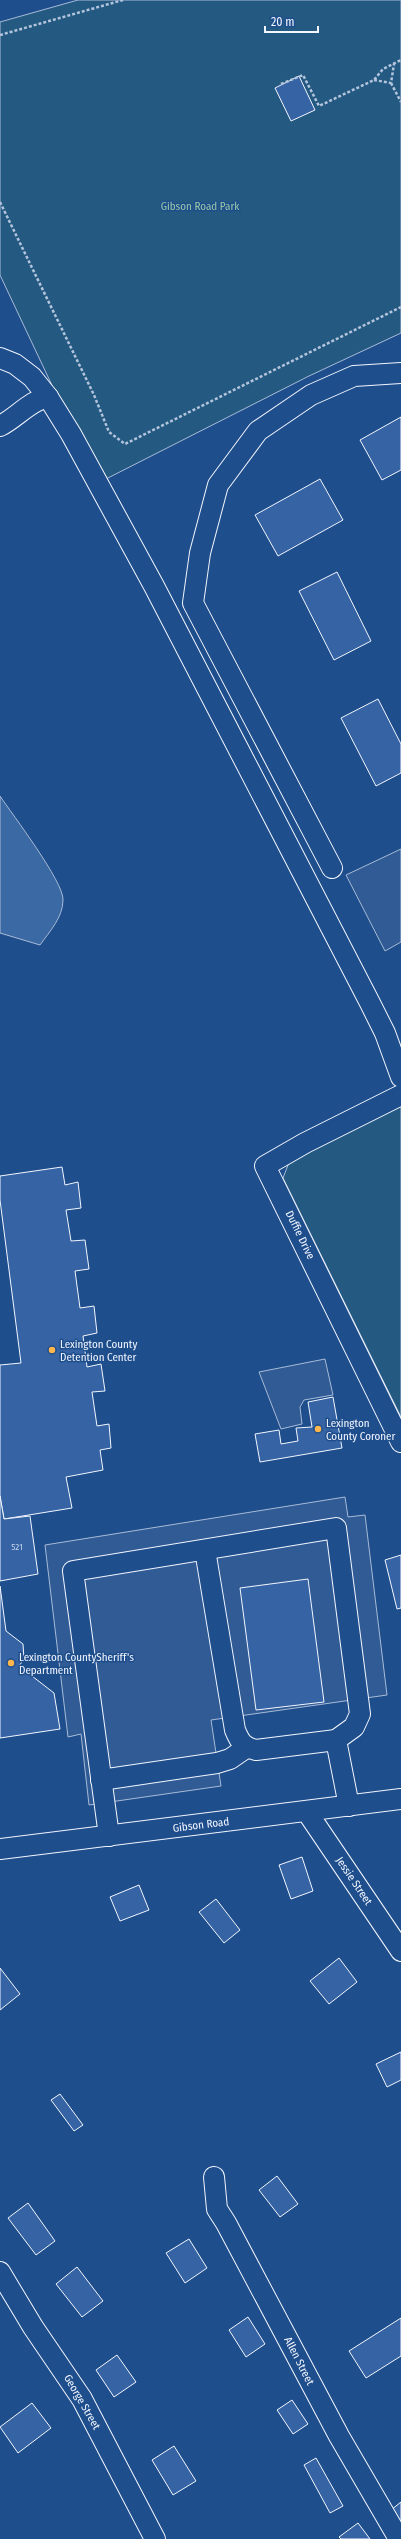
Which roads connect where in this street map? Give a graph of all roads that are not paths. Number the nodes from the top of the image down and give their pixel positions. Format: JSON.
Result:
{"nodes":[{"id":1,"x":0,"y":358,"type":"edge"},
{"id":2,"x":401,"y":373,"type":"edge"},
{"id":3,"x":48,"y":397,"type":"junction"},
{"id":4,"x":0,"y":426,"type":"edge"},
{"id":5,"x":332,"y":868,"type":"dead end"},
{"id":6,"x":401,"y":1077,"type":"edge"},
{"id":7,"x":401,"y":1095,"type":"edge"},
{"id":8,"x":401,"y":1442,"type":"edge"},
{"id":9,"x":205,"y":1550,"type":"junction"},
{"id":10,"x":336,"y":1740,"type":"junction"},
{"id":11,"x":246,"y":1748,"type":"junction"},
{"id":12,"x":101,"y":1780,"type":"junction"},
{"id":13,"x":401,"y":1799,"type":"edge"},
{"id":14,"x":349,"y":1806,"type":"junction"},
{"id":15,"x":307,"y":1812,"type":"junction"},
{"id":16,"x":109,"y":1836,"type":"junction"},
{"id":17,"x":0,"y":1849,"type":"edge"},
{"id":18,"x":401,"y":1951,"type":"edge"},
{"id":19,"x":214,"y":2177,"type":"dead end"},
{"id":20,"x":0,"y":2272,"type":"edge"},
{"id":21,"x":155,"y":2539,"type":"edge"},
{"id":22,"x":398,"y":2539,"type":"edge"}],
"edges":[{"from":1,"to":3,"type":"street"},
{"from":2,"to":5,"type":"street"},
{"from":3,"to":4,"type":"street"},
{"from":3,"to":6,"type":"street"},
{"from":7,"to":8,"type":"street","name":"Duffie Drive"},
{"from":9,"to":10,"type":"street"},
{"from":9,"to":11,"type":"street"},
{"from":9,"to":12,"type":"street"},
{"from":10,"to":11,"type":"street"},
{"from":10,"to":14,"type":"street"},
{"from":11,"to":12,"type":"street"},
{"from":12,"to":16,"type":"street"},
{"from":13,"to":14,"type":"street","name":"Gibson Road"},
{"from":14,"to":15,"type":"street","name":"Gibson Road"},
{"from":15,"to":16,"type":"street","name":"Gibson Road"},
{"from":15,"to":18,"type":"street","name":"Jessie Street"},
{"from":16,"to":17,"type":"street","name":"Gibson Road"},
{"from":19,"to":22,"type":"street","name":"Allen Street"},
{"from":20,"to":21,"type":"street","name":"George Street"}]}
